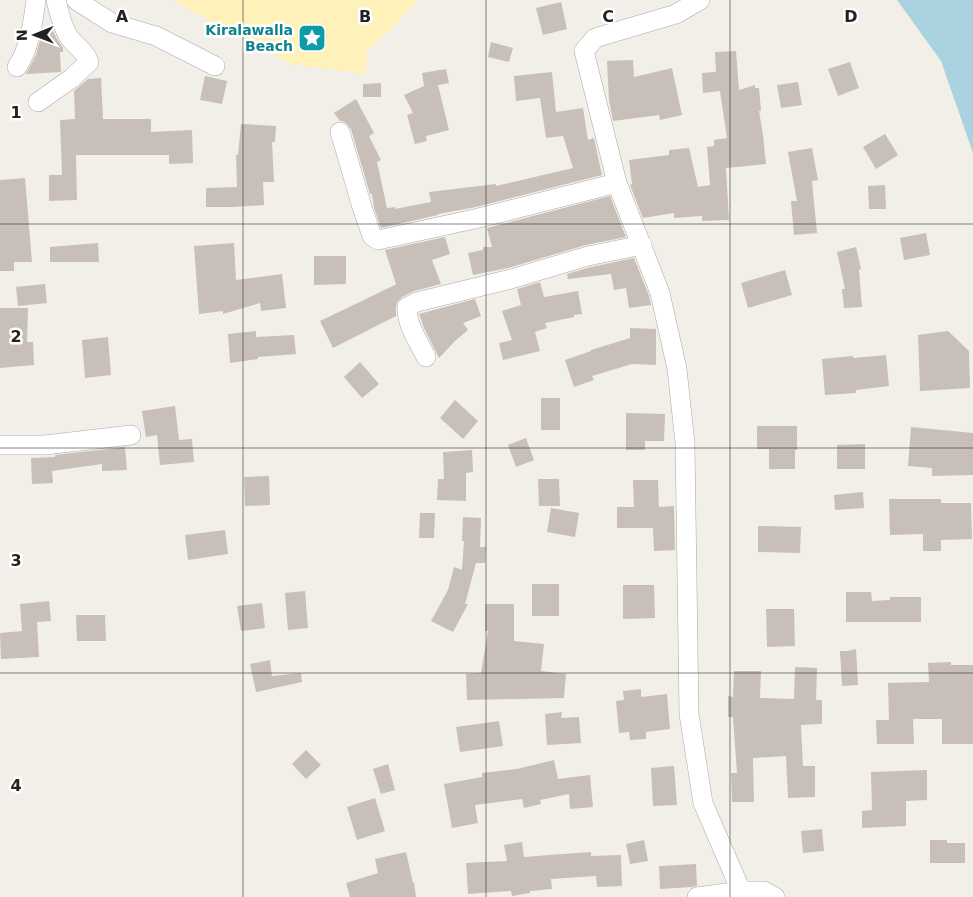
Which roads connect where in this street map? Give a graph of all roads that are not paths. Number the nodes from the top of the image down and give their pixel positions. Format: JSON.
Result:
{"nodes":[{"id":1,"x":36,"y":0,"type":"edge"},
{"id":2,"x":56,"y":0,"type":"edge"},
{"id":3,"x":76,"y":0,"type":"edge"},
{"id":4,"x":700,"y":0,"type":"edge"},
{"id":5,"x":215,"y":66,"type":"dead end"},
{"id":6,"x":17,"y":67,"type":"dead end"},
{"id":7,"x":38,"y":102,"type":"dead end"},
{"id":8,"x":340,"y":132,"type":"dead end"},
{"id":9,"x":617,"y":183,"type":"junction"},
{"id":10,"x":642,"y":245,"type":"junction"},
{"id":11,"x":426,"y":357,"type":"dead end"},
{"id":12,"x":131,"y":435,"type":"dead end"},
{"id":13,"x":0,"y":445,"type":"edge"},
{"id":14,"x":740,"y":891,"type":"junction"},
{"id":15,"x":697,"y":897,"type":"edge"},
{"id":16,"x":775,"y":897,"type":"edge"}],
"edges":[{"from":1,"to":6,"type":"street"},
{"from":2,"to":7,"type":"street"},
{"from":3,"to":5,"type":"street"},
{"from":4,"to":9,"type":"street"},
{"from":8,"to":9,"type":"street"},
{"from":9,"to":10,"type":"street"},
{"from":10,"to":11,"type":"street"},
{"from":10,"to":14,"type":"street"},
{"from":12,"to":13,"type":"street"},
{"from":14,"to":15,"type":"street"},
{"from":14,"to":16,"type":"street"}]}
